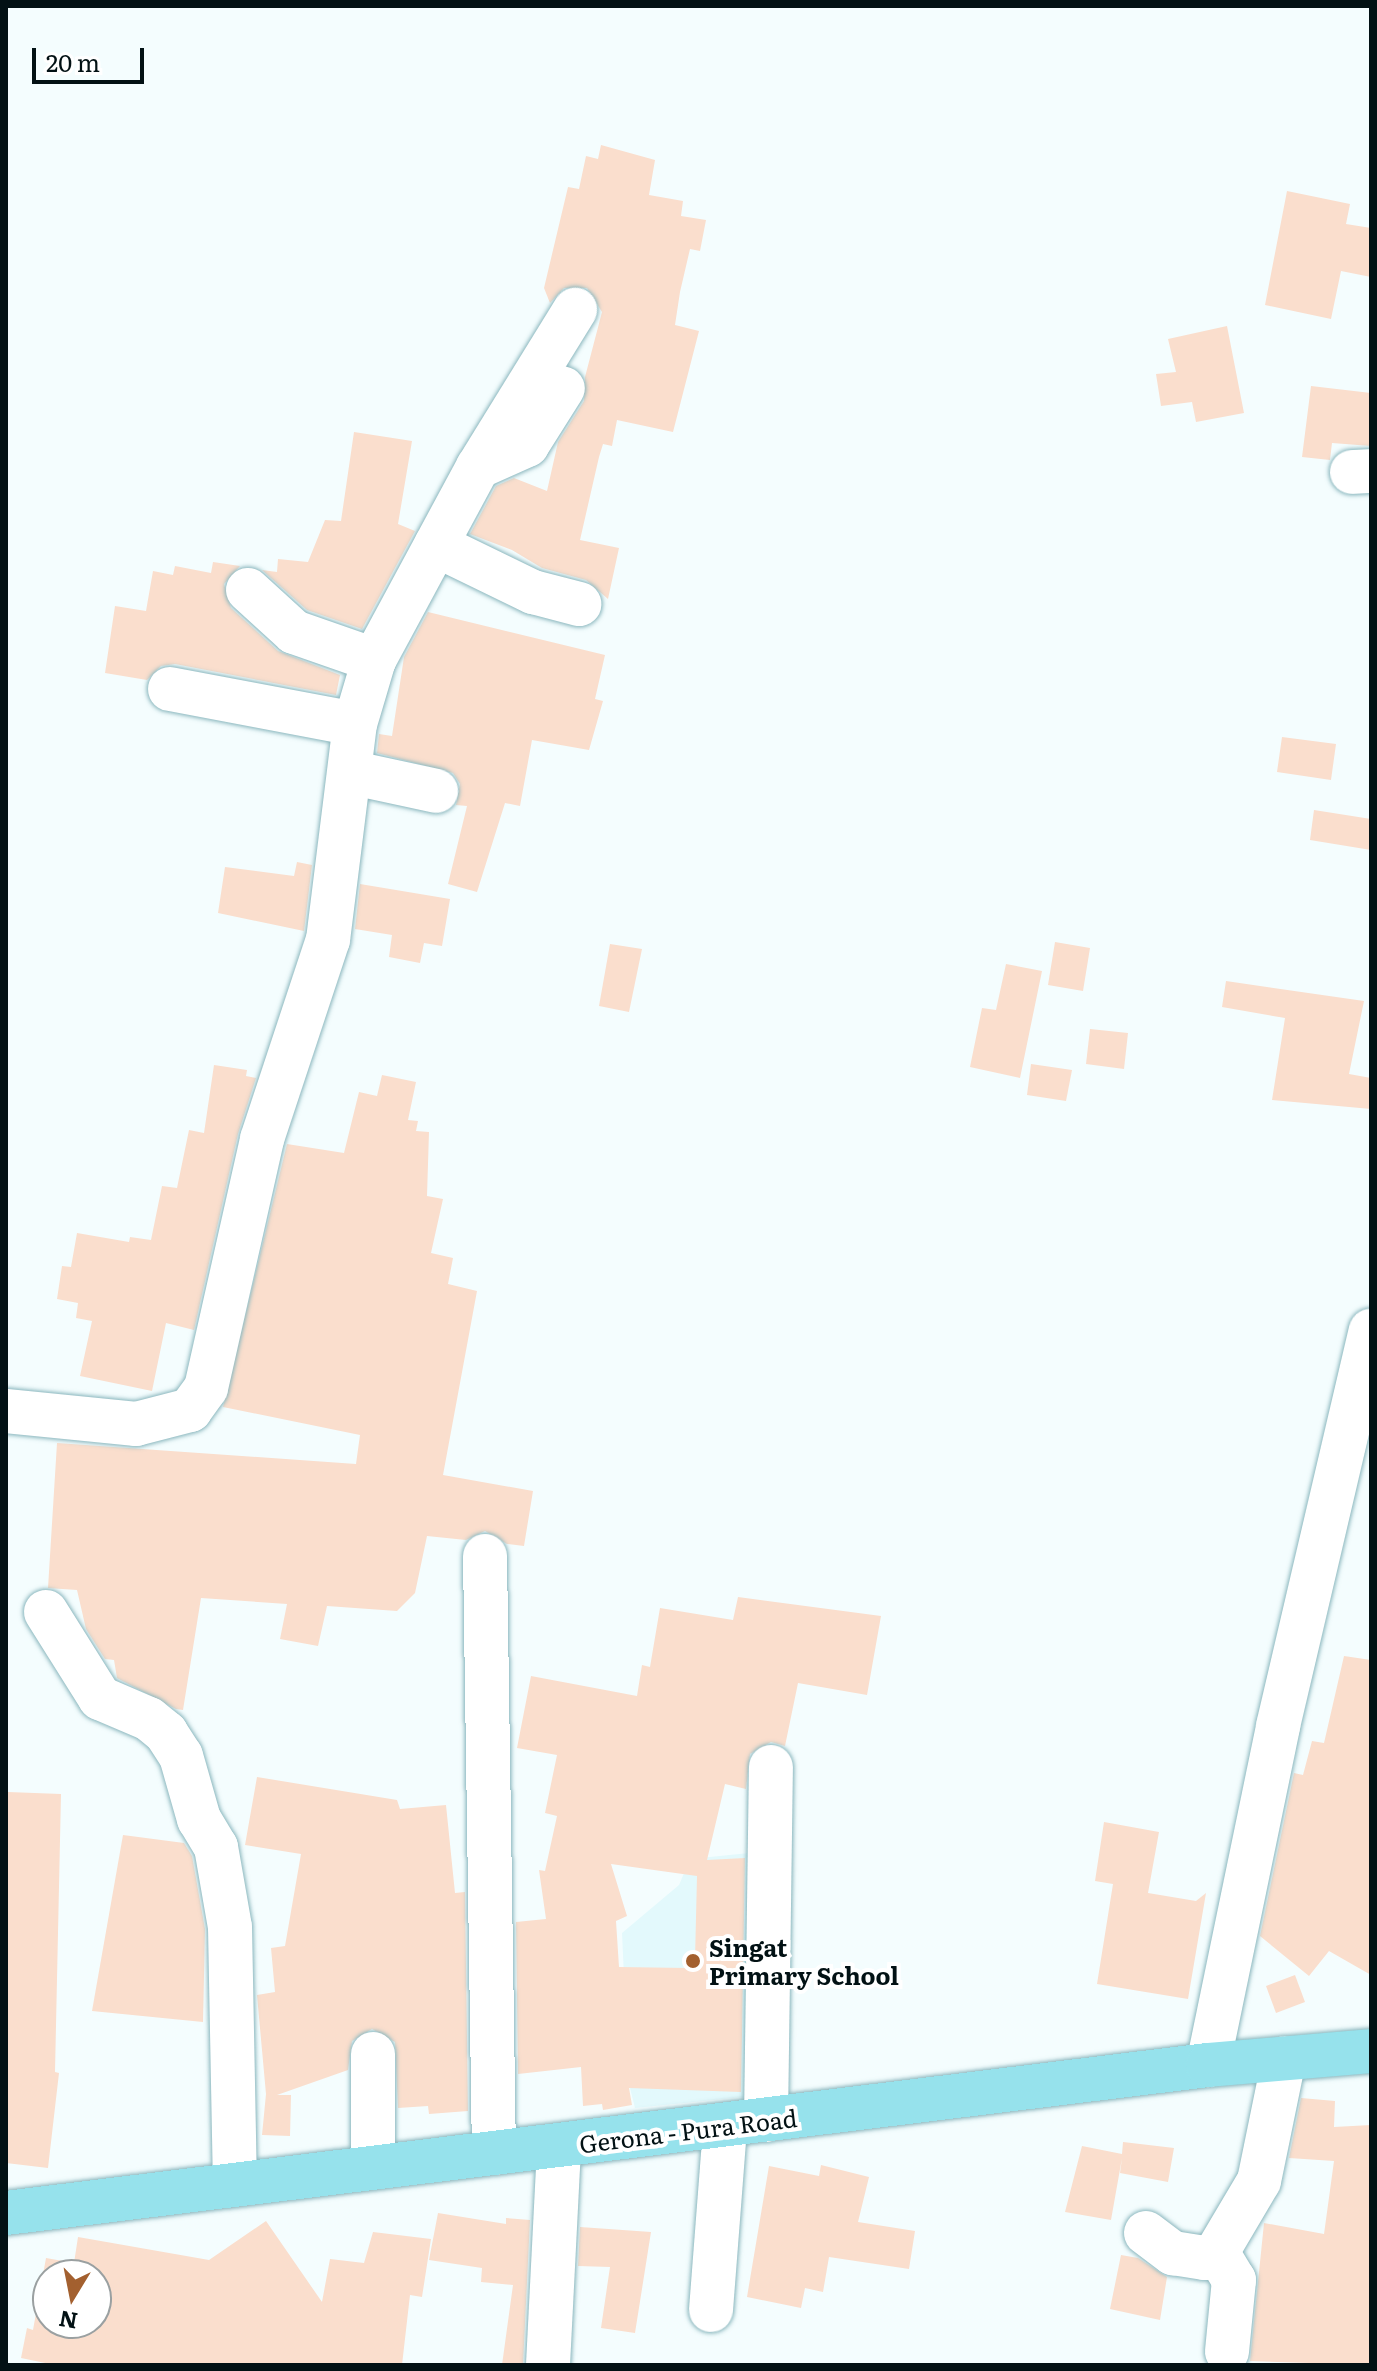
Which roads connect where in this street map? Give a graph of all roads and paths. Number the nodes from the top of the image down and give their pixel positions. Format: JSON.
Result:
{"nodes":[{"id":1,"x":575,"y":310,"type":"dead end"},
{"id":2,"x":563,"y":388,"type":"dead end"},
{"id":3,"x":478,"y":467,"type":"junction"},
{"id":4,"x":436,"y":545,"type":"junction"},
{"id":5,"x":248,"y":590,"type":"dead end"},
{"id":6,"x":579,"y":604,"type":"dead end"},
{"id":7,"x":374,"y":660,"type":"junction"},
{"id":8,"x":170,"y":689,"type":"dead end"},
{"id":9,"x":355,"y":724,"type":"junction"},
{"id":10,"x":353,"y":773,"type":"junction"},
{"id":11,"x":436,"y":791,"type":"dead end"},
{"id":12,"x":1371,"y":1331,"type":"edge"},
{"id":13,"x":6,"y":1411,"type":"edge"},
{"id":14,"x":485,"y":1556,"type":"dead end"},
{"id":15,"x":46,"y":1612,"type":"dead end"},
{"id":16,"x":771,"y":1767,"type":"dead end"},
{"id":17,"x":1371,"y":2051,"type":"edge"},
{"id":18,"x":373,"y":2054,"type":"dead end"},
{"id":19,"x":1284,"y":2059,"type":"junction"},
{"id":20,"x":1208,"y":2065,"type":"junction"},
{"id":21,"x":745,"y":2123,"type":"junction"},
{"id":22,"x":559,"y":2146,"type":"junction"},
{"id":23,"x":494,"y":2153,"type":"junction"},
{"id":24,"x":373,"y":2167,"type":"junction"},
{"id":25,"x":235,"y":2183,"type":"junction"},
{"id":26,"x":6,"y":2213,"type":"edge"},
{"id":27,"x":1146,"y":2233,"type":"dead end"},
{"id":28,"x":1217,"y":2252,"type":"junction"},
{"id":29,"x":711,"y":2310,"type":"dead end"},
{"id":30,"x":1227,"y":2352,"type":"dead end"},
{"id":31,"x":548,"y":2365,"type":"edge"}],
"edges":[{"from":1,"to":3,"type":"street"},
{"from":2,"to":3,"type":"street"},
{"from":3,"to":4,"type":"street"},
{"from":4,"to":6,"type":"street"},
{"from":4,"to":7,"type":"street"},
{"from":5,"to":7,"type":"street"},
{"from":7,"to":9,"type":"street"},
{"from":8,"to":9,"type":"street"},
{"from":9,"to":10,"type":"street"},
{"from":10,"to":11,"type":"street"},
{"from":10,"to":13,"type":"street"},
{"from":12,"to":20,"type":"street"},
{"from":14,"to":23,"type":"street"},
{"from":15,"to":25,"type":"street"},
{"from":16,"to":21,"type":"street"},
{"from":17,"to":19,"type":"main road","name":"Gerona - Pura Road"},
{"from":18,"to":24,"type":"street"},
{"from":19,"to":20,"type":"main road","name":"Gerona - Pura Road"},
{"from":19,"to":28,"type":"street"},
{"from":20,"to":21,"type":"main road","name":"Gerona - Pura Road"},
{"from":21,"to":22,"type":"main road","name":"Gerona - Pura Road"},
{"from":21,"to":29,"type":"street"},
{"from":22,"to":23,"type":"main road","name":"Gerona - Pura Road"},
{"from":22,"to":31,"type":"street"},
{"from":23,"to":24,"type":"main road","name":"Gerona - Pura Road"},
{"from":24,"to":25,"type":"main road","name":"Gerona - Pura Road"},
{"from":25,"to":26,"type":"main road","name":"Gerona - Pura Road"},
{"from":27,"to":28,"type":"street"},
{"from":28,"to":30,"type":"street"}]}
